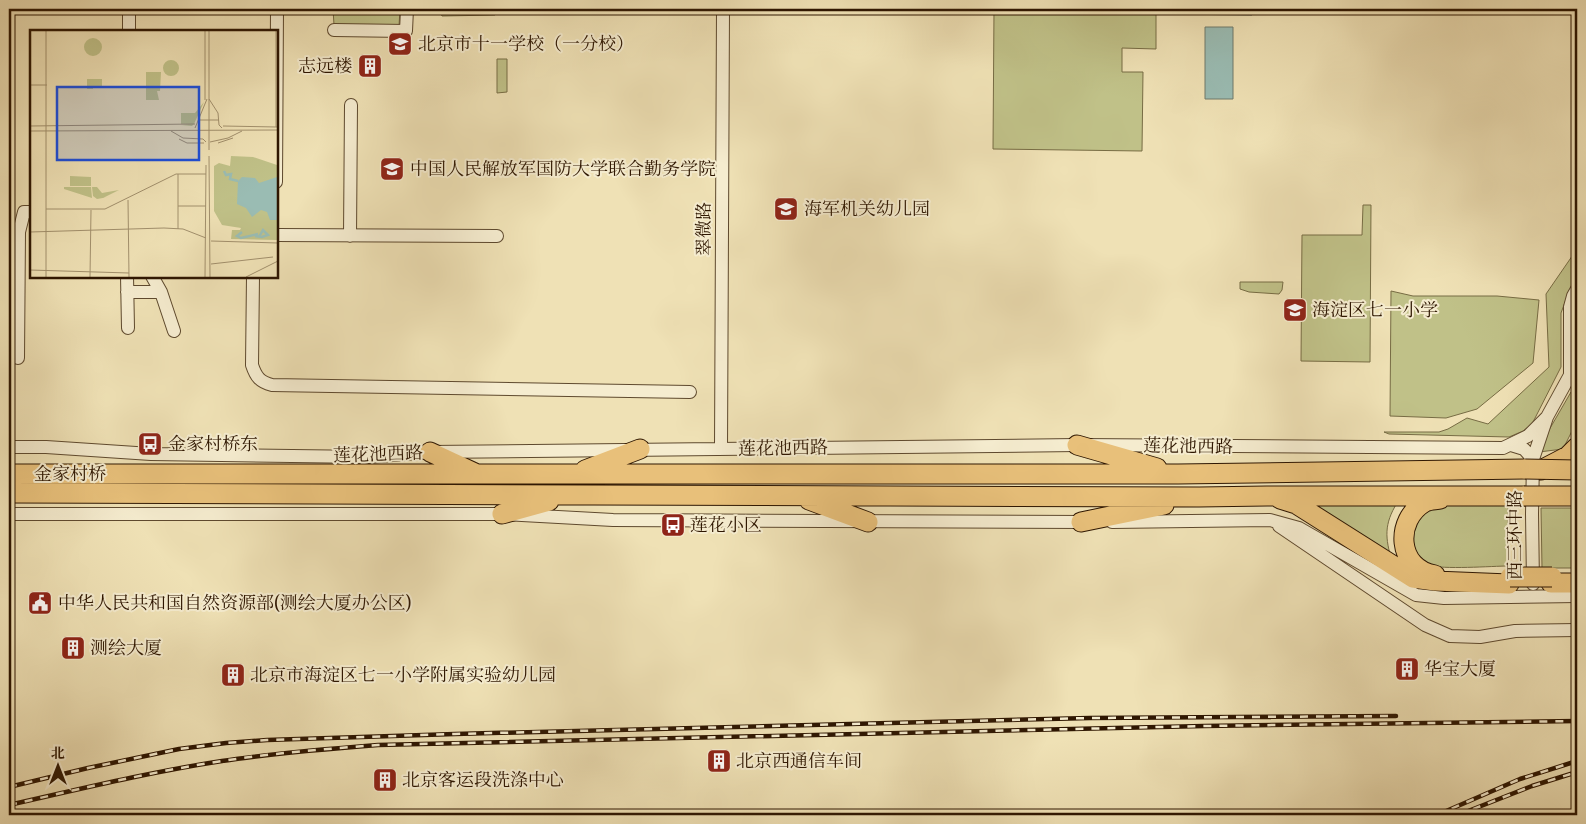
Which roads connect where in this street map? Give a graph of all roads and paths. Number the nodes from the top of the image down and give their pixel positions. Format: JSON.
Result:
{"nodes":[{"id":1,"x":129,"y":9,"type":"edge"},
{"id":2,"x":277,"y":9,"type":"edge"},
{"id":3,"x":407,"y":9,"type":"edge"},
{"id":4,"x":723,"y":9,"type":"edge"},
{"id":5,"x":129,"y":30,"type":"edge"},
{"id":6,"x":277,"y":30,"type":"edge"},
{"id":7,"x":334,"y":30,"type":"dead end"},
{"id":8,"x":351,"y":105,"type":"dead end"},
{"id":9,"x":30,"y":212,"type":"edge"},
{"id":10,"x":278,"y":235,"type":"edge"},
{"id":11,"x":350,"y":236,"type":"junction"},
{"id":12,"x":497,"y":236,"type":"dead end"},
{"id":13,"x":14,"y":267,"type":"edge"},
{"id":14,"x":127,"y":278,"type":"edge"},
{"id":15,"x":153,"y":278,"type":"edge"},
{"id":16,"x":253,"y":278,"type":"edge"},
{"id":17,"x":1577,"y":289,"type":"edge"},
{"id":18,"x":127,"y":292,"type":"junction"},
{"id":19,"x":161,"y":292,"type":"junction"},
{"id":20,"x":128,"y":328,"type":"dead end"},
{"id":21,"x":174,"y":331,"type":"dead end"},
{"id":22,"x":18,"y":358,"type":"dead end"},
{"id":23,"x":1574,"y":375,"type":"edge"},
{"id":24,"x":690,"y":392,"type":"dead end"},
{"id":25,"x":1547,"y":417,"type":"junction"},
{"id":26,"x":1077,"y":445,"type":"junction"},
{"id":27,"x":1511,"y":445,"type":"junction"},
{"id":28,"x":9,"y":447,"type":"edge"},
{"id":29,"x":1577,"y":447,"type":"edge"},
{"id":30,"x":640,"y":449,"type":"junction"},
{"id":31,"x":721,"y":449,"type":"junction"},
{"id":32,"x":430,"y":452,"type":"junction"},
{"id":33,"x":1533,"y":466,"type":"junction"},
{"id":34,"x":1577,"y":470,"type":"edge"},
{"id":35,"x":9,"y":474,"type":"edge"},
{"id":36,"x":132,"y":474,"type":"joint"},
{"id":37,"x":1178,"y":474,"type":"junction"},
{"id":38,"x":480,"y":475,"type":"junction"},
{"id":39,"x":572,"y":475,"type":"junction"},
{"id":40,"x":9,"y":493,"type":"edge"},
{"id":41,"x":572,"y":495,"type":"junction"},
{"id":42,"x":796,"y":495,"type":"junction"},
{"id":43,"x":1267,"y":496,"type":"junction"},
{"id":44,"x":1454,"y":496,"type":"junction"},
{"id":45,"x":1577,"y":496,"type":"edge"},
{"id":46,"x":1199,"y":497,"type":"junction"},
{"id":47,"x":9,"y":514,"type":"edge"},
{"id":48,"x":502,"y":514,"type":"junction"},
{"id":49,"x":1270,"y":520,"type":"junction"},
{"id":50,"x":868,"y":522,"type":"junction"},
{"id":51,"x":1081,"y":522,"type":"junction"},
{"id":52,"x":1577,"y":576,"type":"edge"},
{"id":53,"x":1509,"y":580,"type":"junction"},
{"id":54,"x":1551,"y":580,"type":"junction"},
{"id":55,"x":1577,"y":583,"type":"edge"},
{"id":56,"x":1533,"y":596,"type":"junction"},
{"id":57,"x":1577,"y":596,"type":"edge"},
{"id":58,"x":1577,"y":630,"type":"edge"}],
"edges":[{"from":1,"to":5,"type":"street"},
{"from":2,"to":6,"type":"street"},
{"from":3,"to":7,"type":"street"},
{"from":4,"to":31,"type":"street","name":"翠微路"},
{"from":8,"to":11,"type":"street"},
{"from":9,"to":13,"type":"street"},
{"from":10,"to":11,"type":"street"},
{"from":11,"to":12,"type":"street"},
{"from":13,"to":22,"type":"street"},
{"from":14,"to":18,"type":"street"},
{"from":15,"to":19,"type":"street"},
{"from":16,"to":24,"type":"street"},
{"from":17,"to":23,"type":"street","name":"西三环中路"},
{"from":18,"to":19,"type":"street"},
{"from":18,"to":20,"type":"street"},
{"from":19,"to":21,"type":"street"},
{"from":23,"to":25,"type":"street","name":"西三环中路"},
{"from":25,"to":27,"type":"street","name":"莲花池西路"},
{"from":25,"to":33,"type":"street","name":"西三环中路"},
{"from":26,"to":27,"type":"street","name":"莲花池西路"},
{"from":26,"to":31,"type":"street","name":"莲花池西路"},
{"from":26,"to":37,"type":"highway"},
{"from":27,"to":33,"type":"street"},
{"from":28,"to":32,"type":"street","name":"莲花池西路"},
{"from":29,"to":33,"type":"highway"},
{"from":30,"to":31,"type":"street","name":"莲花池西路"},
{"from":30,"to":32,"type":"street","name":"莲花池西路"},
{"from":30,"to":39,"type":"highway"},
{"from":32,"to":38,"type":"highway"},
{"from":33,"to":34,"type":"highway","name":"莲花池西路","bridge":true},
{"from":33,"to":37,"type":"highway","name":"莲花池西路"},
{"from":33,"to":56,"type":"street","name":"西三环中路"},
{"from":35,"to":36,"type":"highway","name":"金家村桥"},
{"from":36,"to":38,"type":"highway","name":"莲花池西路"},
{"from":37,"to":39,"type":"highway","name":"莲花池西路"},
{"from":38,"to":39,"type":"highway","name":"莲花池西路"},
{"from":40,"to":41,"type":"highway","name":"金家村桥"},
{"from":41,"to":42,"type":"highway"},
{"from":41,"to":48,"type":"highway"},
{"from":42,"to":46,"type":"highway"},
{"from":42,"to":50,"type":"highway"},
{"from":43,"to":44,"type":"highway"},
{"from":43,"to":46,"type":"highway"},
{"from":43,"to":53,"type":"highway"},
{"from":44,"to":45,"type":"highway","bridge":true},
{"from":44,"to":53,"type":"highway"},
{"from":46,"to":51,"type":"highway"},
{"from":47,"to":48,"type":"street"},
{"from":48,"to":50,"type":"street"},
{"from":49,"to":51,"type":"street"},
{"from":49,"to":56,"type":"street"},
{"from":49,"to":58,"type":"street"},
{"from":50,"to":51,"type":"street"},
{"from":52,"to":54,"type":"highway"},
{"from":53,"to":54,"type":"highway","bridge":true},
{"from":54,"to":55,"type":"highway"},
{"from":56,"to":57,"type":"street","name":"西三环中路"}]}
